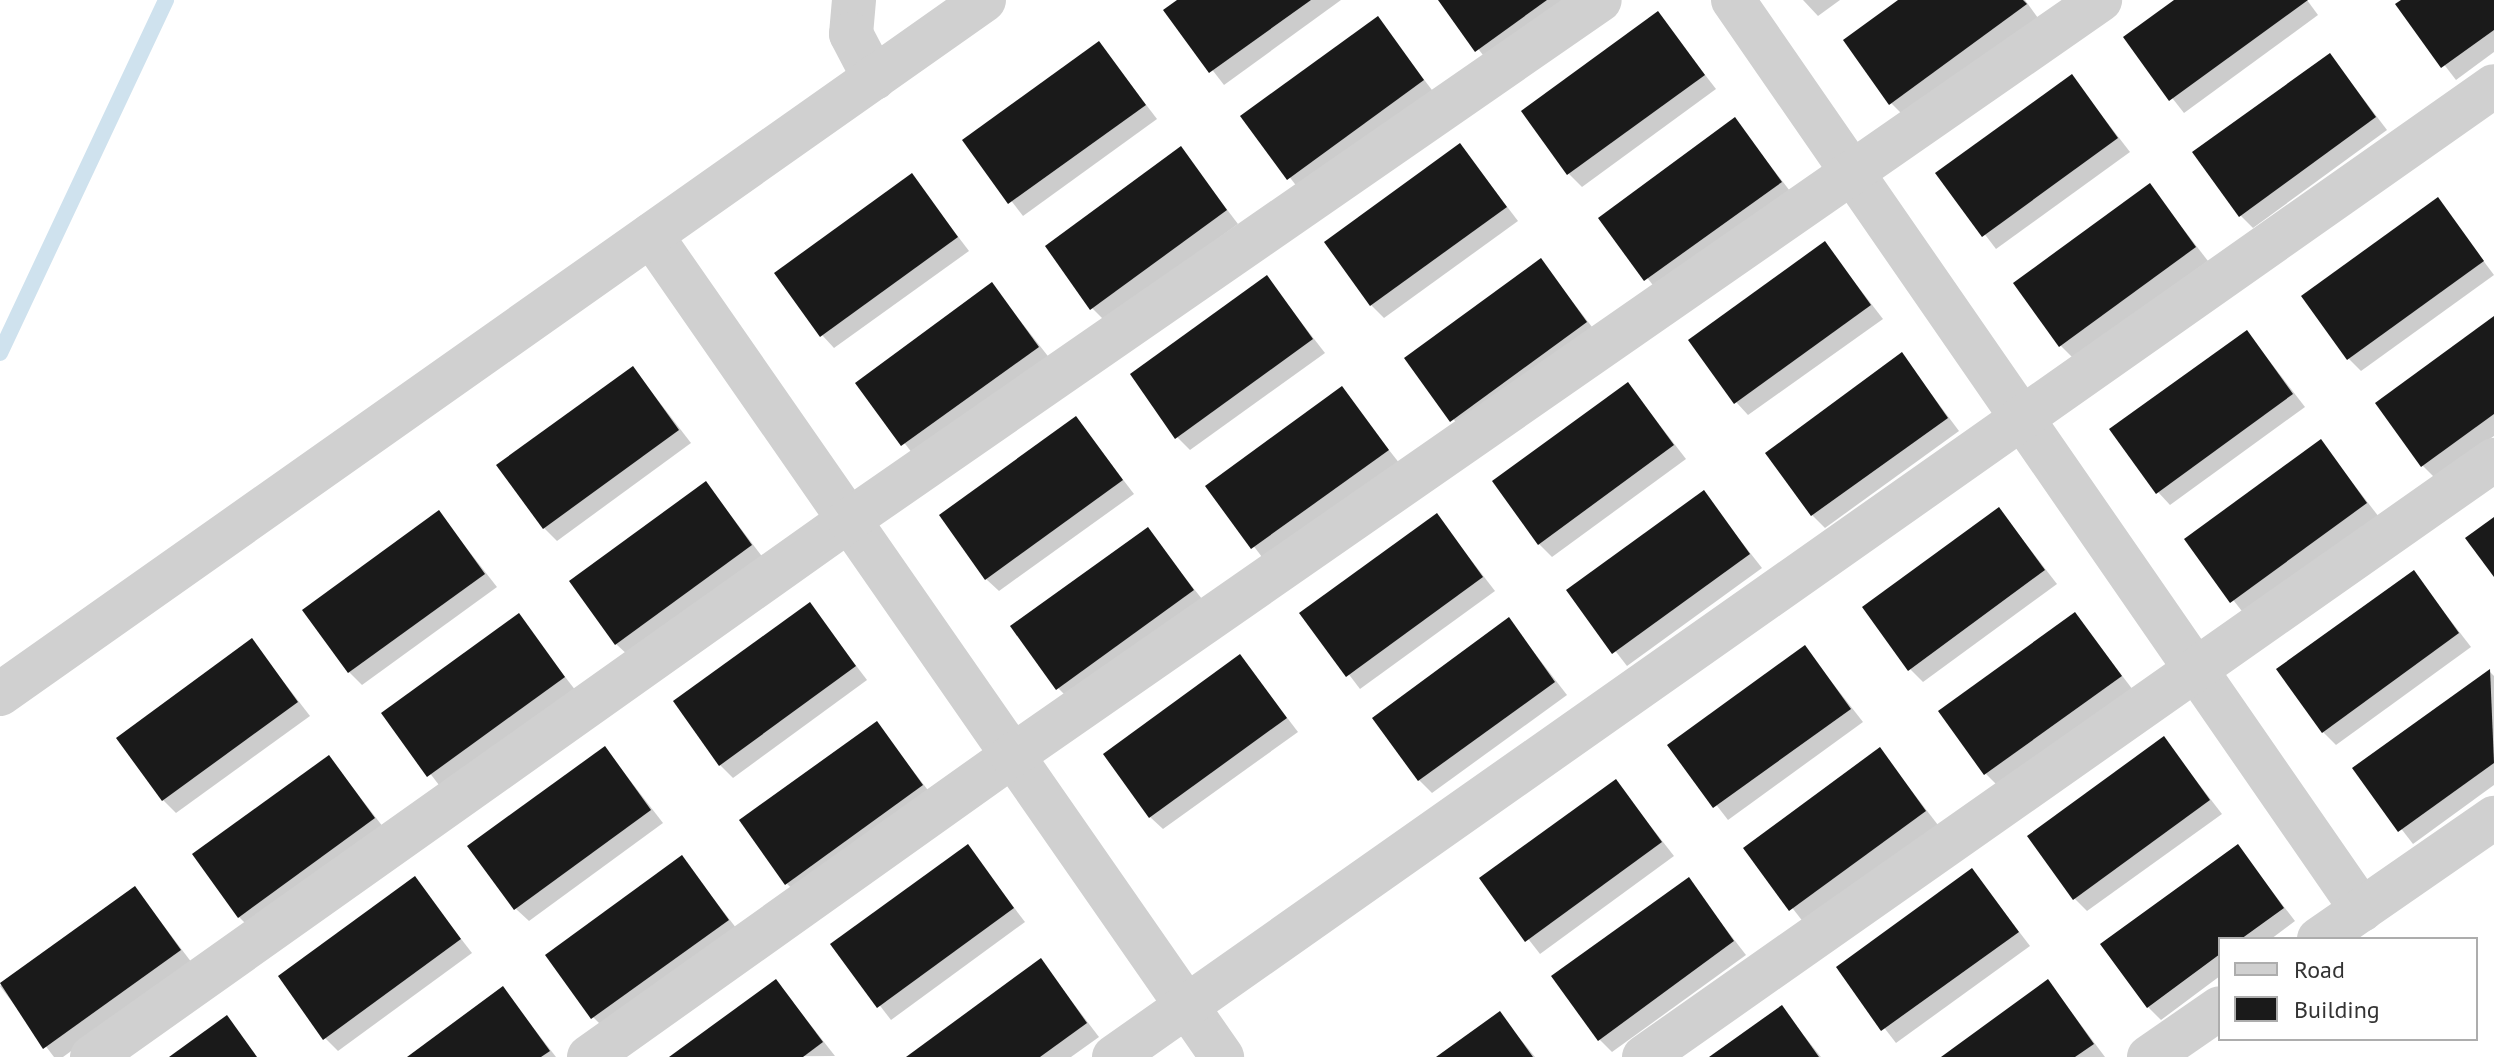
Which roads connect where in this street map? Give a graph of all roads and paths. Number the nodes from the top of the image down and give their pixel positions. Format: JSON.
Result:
{"nodes":[{"id":1,"x":854,"y":0,"type":"edge"},
{"id":2,"x":984,"y":0,"type":"edge"},
{"id":3,"x":1600,"y":0,"type":"edge"},
{"id":4,"x":1733,"y":0,"type":"edge"},
{"id":5,"x":2100,"y":0,"type":"edge"},
{"id":6,"x":874,"y":78,"type":"junction"},
{"id":7,"x":2494,"y":86,"type":"edge"},
{"id":8,"x":1851,"y":171,"type":"junction"},
{"id":9,"x":651,"y":235,"type":"junction"},
{"id":10,"x":2020,"y":416,"type":"junction"},
{"id":11,"x":2494,"y":460,"type":"edge"},
{"id":12,"x":849,"y":520,"type":"junction"},
{"id":13,"x":2197,"y":671,"type":"junction"},
{"id":14,"x":0,"y":694,"type":"edge"},
{"id":15,"x":1012,"y":756,"type":"junction"},
{"id":16,"x":2494,"y":818,"type":"edge"},
{"id":17,"x":2362,"y":910,"type":"junction"},
{"id":18,"x":2322,"y":937,"type":"edge"},
{"id":19,"x":1186,"y":1005,"type":"junction"},
{"id":20,"x":2218,"y":1009,"type":"edge"},
{"id":21,"x":92,"y":1057,"type":"edge"},
{"id":22,"x":589,"y":1057,"type":"edge"},
{"id":23,"x":1114,"y":1057,"type":"edge"},
{"id":24,"x":1222,"y":1057,"type":"edge"},
{"id":25,"x":1644,"y":1057,"type":"edge"},
{"id":26,"x":2149,"y":1057,"type":"edge"}],
"edges":[{"from":1,"to":6,"type":"street"},
{"from":2,"to":6,"type":"street"},
{"from":3,"to":12,"type":"street"},
{"from":4,"to":8,"type":"street"},
{"from":5,"to":8,"type":"street"},
{"from":6,"to":9,"type":"street"},
{"from":7,"to":10,"type":"street"},
{"from":8,"to":10,"type":"street"},
{"from":8,"to":15,"type":"street"},
{"from":9,"to":12,"type":"street"},
{"from":9,"to":14,"type":"street"},
{"from":10,"to":13,"type":"street"},
{"from":10,"to":19,"type":"street"},
{"from":11,"to":13,"type":"street"},
{"from":12,"to":15,"type":"street"},
{"from":12,"to":21,"type":"street"},
{"from":13,"to":17,"type":"street"},
{"from":13,"to":25,"type":"street"},
{"from":15,"to":19,"type":"street"},
{"from":15,"to":22,"type":"street"},
{"from":16,"to":17,"type":"street"},
{"from":17,"to":18,"type":"street"},
{"from":19,"to":23,"type":"street"},
{"from":19,"to":24,"type":"street"},
{"from":20,"to":26,"type":"street"}]}
